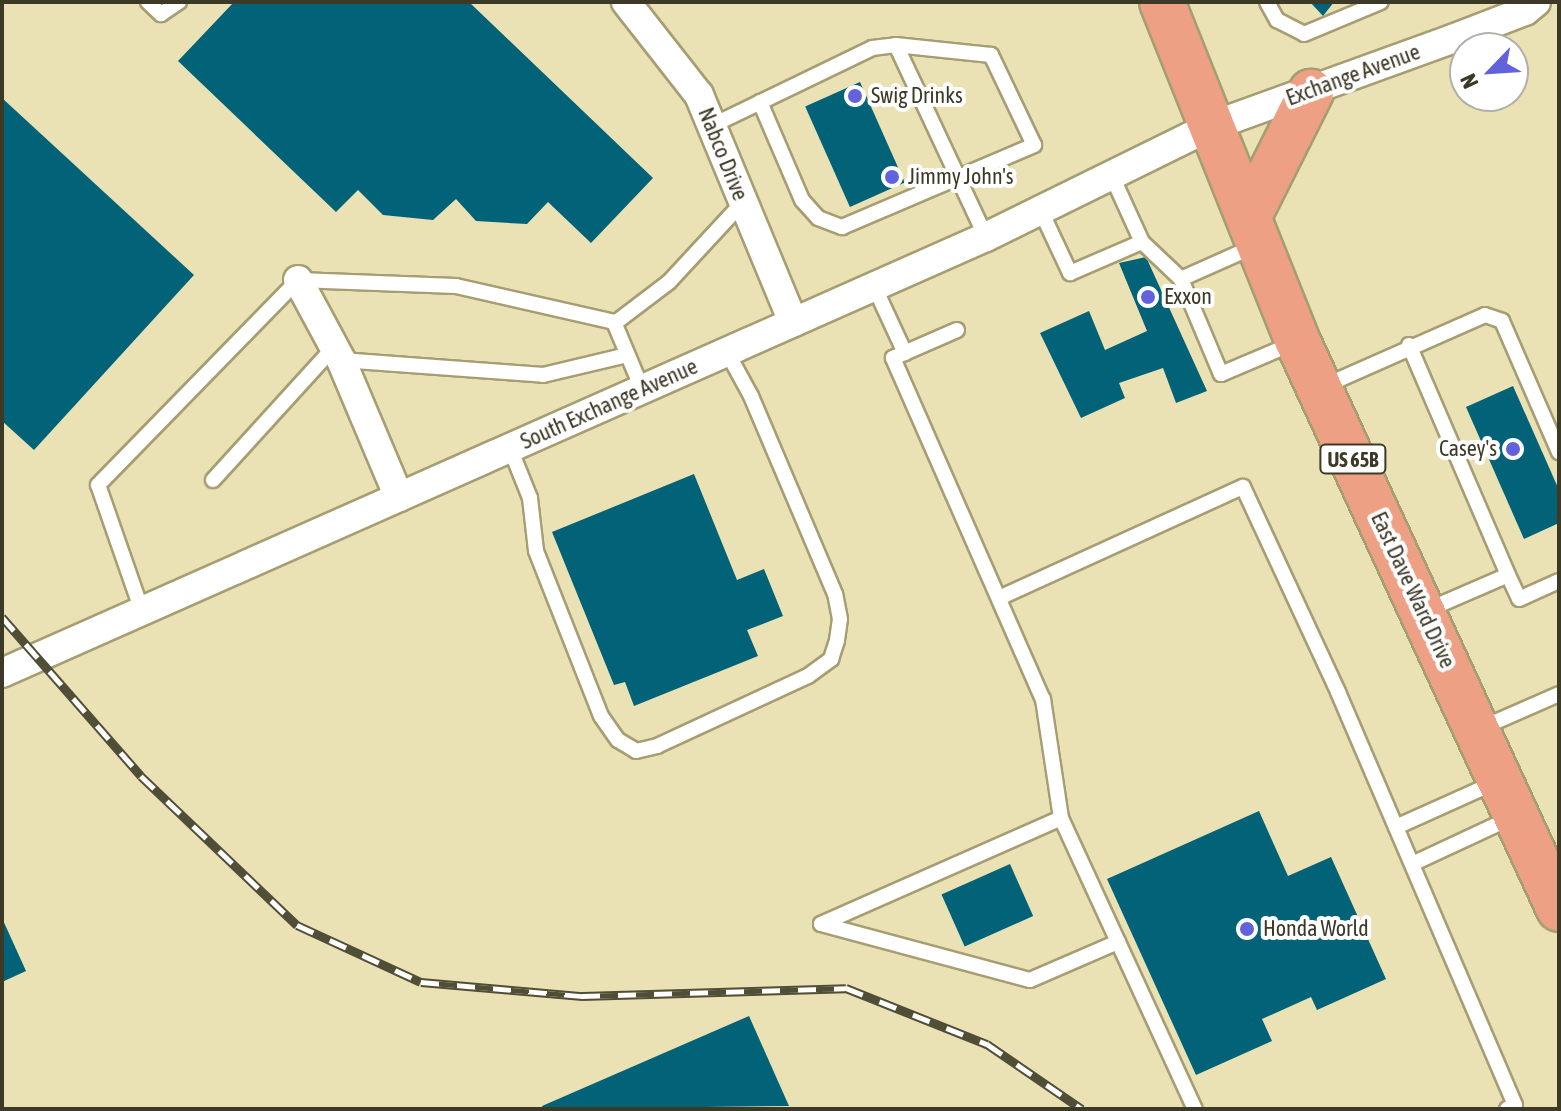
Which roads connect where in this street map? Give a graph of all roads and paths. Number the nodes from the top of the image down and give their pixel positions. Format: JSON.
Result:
{"nodes":[{"id":1,"x":148,"y":2,"type":"edge"},
{"id":2,"x":179,"y":2,"type":"edge"},
{"id":3,"x":626,"y":2,"type":"edge"},
{"id":4,"x":1162,"y":2,"type":"edge"},
{"id":5,"x":1381,"y":2,"type":"edge"},
{"id":6,"x":1536,"y":2,"type":"edge"},
{"id":7,"x":1269,"y":3,"type":"edge"},
{"id":8,"x":1502,"y":10,"type":"edge"},
{"id":9,"x":896,"y":45,"type":"junction"},
{"id":10,"x":1311,"y":92,"type":"junction"},
{"id":11,"x":760,"y":102,"type":"junction"},
{"id":12,"x":711,"y":126,"type":"junction"},
{"id":13,"x":1212,"y":126,"type":"junction"},
{"id":14,"x":1111,"y":174,"type":"junction"},
{"id":15,"x":959,"y":180,"type":"junction"},
{"id":16,"x":743,"y":202,"type":"junction"},
{"id":17,"x":1040,"y":209,"type":"junction"},
{"id":18,"x":1255,"y":230,"type":"junction"},
{"id":19,"x":986,"y":237,"type":"junction"},
{"id":20,"x":1142,"y":242,"type":"junction"},
{"id":21,"x":1181,"y":279,"type":"junction"},
{"id":22,"x":298,"y":280,"type":"junction"},
{"id":23,"x":874,"y":286,"type":"junction"},
{"id":24,"x":793,"y":322,"type":"junction"},
{"id":25,"x":615,"y":323,"type":"junction"},
{"id":26,"x":957,"y":330,"type":"dead end"},
{"id":27,"x":1298,"y":342,"type":"junction"},
{"id":28,"x":1409,"y":345,"type":"junction"},
{"id":29,"x":727,"y":352,"type":"junction"},
{"id":30,"x":337,"y":353,"type":"junction"},
{"id":31,"x":905,"y":353,"type":"junction"},
{"id":32,"x":627,"y":355,"type":"junction"},
{"id":33,"x":1320,"y":388,"type":"junction"},
{"id":34,"x":642,"y":389,"type":"junction"},
{"id":35,"x":510,"y":448,"type":"junction"},
{"id":36,"x":1559,"y":452,"type":"edge"},
{"id":37,"x":213,"y":480,"type":"dead end"},
{"id":38,"x":399,"y":497,"type":"junction"},
{"id":39,"x":1508,"y":575,"type":"junction"},
{"id":40,"x":1559,"y":581,"type":"edge"},
{"id":41,"x":999,"y":598,"type":"junction"},
{"id":42,"x":142,"y":611,"type":"junction"},
{"id":43,"x":1424,"y":611,"type":"junction"},
{"id":44,"x":2,"y":673,"type":"edge"},
{"id":45,"x":1559,"y":694,"type":"edge"},
{"id":46,"x":1477,"y":730,"type":"junction"},
{"id":47,"x":1508,"y":798,"type":"junction"},
{"id":48,"x":1061,"y":818,"type":"junction"},
{"id":49,"x":1396,"y":827,"type":"junction"},
{"id":50,"x":1412,"y":864,"type":"junction"},
{"id":51,"x":1553,"y":882,"type":"edge"},
{"id":52,"x":1118,"y":942,"type":"junction"},
{"id":53,"x":1195,"y":1109,"type":"edge"},
{"id":54,"x":1507,"y":1109,"type":"edge"}],
"edges":[{"from":1,"to":2,"type":"lane"},
{"from":3,"to":12,"type":"street","name":"Nabco Drive"},
{"from":4,"to":13,"type":"main road","name":"East Dave Ward Drive","number":"US 65B"},
{"from":5,"to":7,"type":"lane"},
{"from":6,"to":8,"type":"street","name":"Exchange Avenue"},
{"from":8,"to":10,"type":"street","name":"Exchange Avenue"},
{"from":9,"to":11,"type":"lane"},
{"from":9,"to":15,"type":"lane"},
{"from":9,"to":15,"type":"lane"},
{"from":10,"to":13,"type":"street","name":"Exchange Avenue"},
{"from":10,"to":18,"type":"main road"},
{"from":11,"to":12,"type":"lane"},
{"from":11,"to":15,"type":"lane"},
{"from":12,"to":16,"type":"street","name":"Nabco Drive"},
{"from":13,"to":14,"type":"street","name":"South Exchange Avenue"},
{"from":13,"to":18,"type":"main road","name":"East Dave Ward Drive","number":"US 65B"},
{"from":14,"to":17,"type":"street","name":"South Exchange Avenue"},
{"from":14,"to":20,"type":"lane"},
{"from":15,"to":19,"type":"lane"},
{"from":16,"to":24,"type":"street","name":"Nabco Drive"},
{"from":16,"to":25,"type":"lane"},
{"from":17,"to":19,"type":"street","name":"South Exchange Avenue"},
{"from":17,"to":20,"type":"lane"},
{"from":18,"to":21,"type":"lane"},
{"from":18,"to":27,"type":"main road","name":"East Dave Ward Drive","number":"US 65B"},
{"from":19,"to":23,"type":"street","name":"South Exchange Avenue"},
{"from":20,"to":21,"type":"lane"},
{"from":21,"to":27,"type":"lane"},
{"from":22,"to":25,"type":"lane"},
{"from":22,"to":30,"type":"street"},
{"from":22,"to":42,"type":"lane"},
{"from":23,"to":24,"type":"street","name":"South Exchange Avenue"},
{"from":23,"to":31,"type":"lane"},
{"from":24,"to":29,"type":"street","name":"South Exchange Avenue"},
{"from":25,"to":32,"type":"lane"},
{"from":26,"to":31,"type":"lane"},
{"from":27,"to":33,"type":"main road","name":"East Dave Ward Drive","number":"US 65B"},
{"from":28,"to":33,"type":"lane"},
{"from":28,"to":36,"type":"lane"},
{"from":28,"to":39,"type":"lane"},
{"from":29,"to":34,"type":"street","name":"South Exchange Avenue"},
{"from":29,"to":35,"type":"lane"},
{"from":30,"to":32,"type":"lane"},
{"from":30,"to":37,"type":"lane"},
{"from":30,"to":38,"type":"street"},
{"from":31,"to":41,"type":"lane"},
{"from":32,"to":34,"type":"lane"},
{"from":33,"to":43,"type":"main road","name":"East Dave Ward Drive","number":"US 65B"},
{"from":34,"to":35,"type":"street","name":"South Exchange Avenue"},
{"from":35,"to":38,"type":"street","name":"South Exchange Avenue"},
{"from":38,"to":42,"type":"street","name":"South Exchange Avenue"},
{"from":39,"to":40,"type":"lane"},
{"from":39,"to":43,"type":"lane"},
{"from":41,"to":48,"type":"lane"},
{"from":41,"to":49,"type":"lane"},
{"from":42,"to":44,"type":"street","name":"South Exchange Avenue"},
{"from":43,"to":46,"type":"main road","name":"East Dave Ward Drive","number":"US 65B"},
{"from":45,"to":46,"type":"lane"},
{"from":46,"to":47,"type":"main road","name":"East Dave Ward Drive","number":"US 65B"},
{"from":47,"to":49,"type":"lane"},
{"from":47,"to":50,"type":"lane"},
{"from":47,"to":51,"type":"main road","name":"East Dave Ward Drive","number":"US 65B"},
{"from":48,"to":52,"type":"lane"},
{"from":48,"to":52,"type":"lane"},
{"from":49,"to":50,"type":"lane"},
{"from":50,"to":54,"type":"lane"},
{"from":52,"to":53,"type":"lane"}]}
